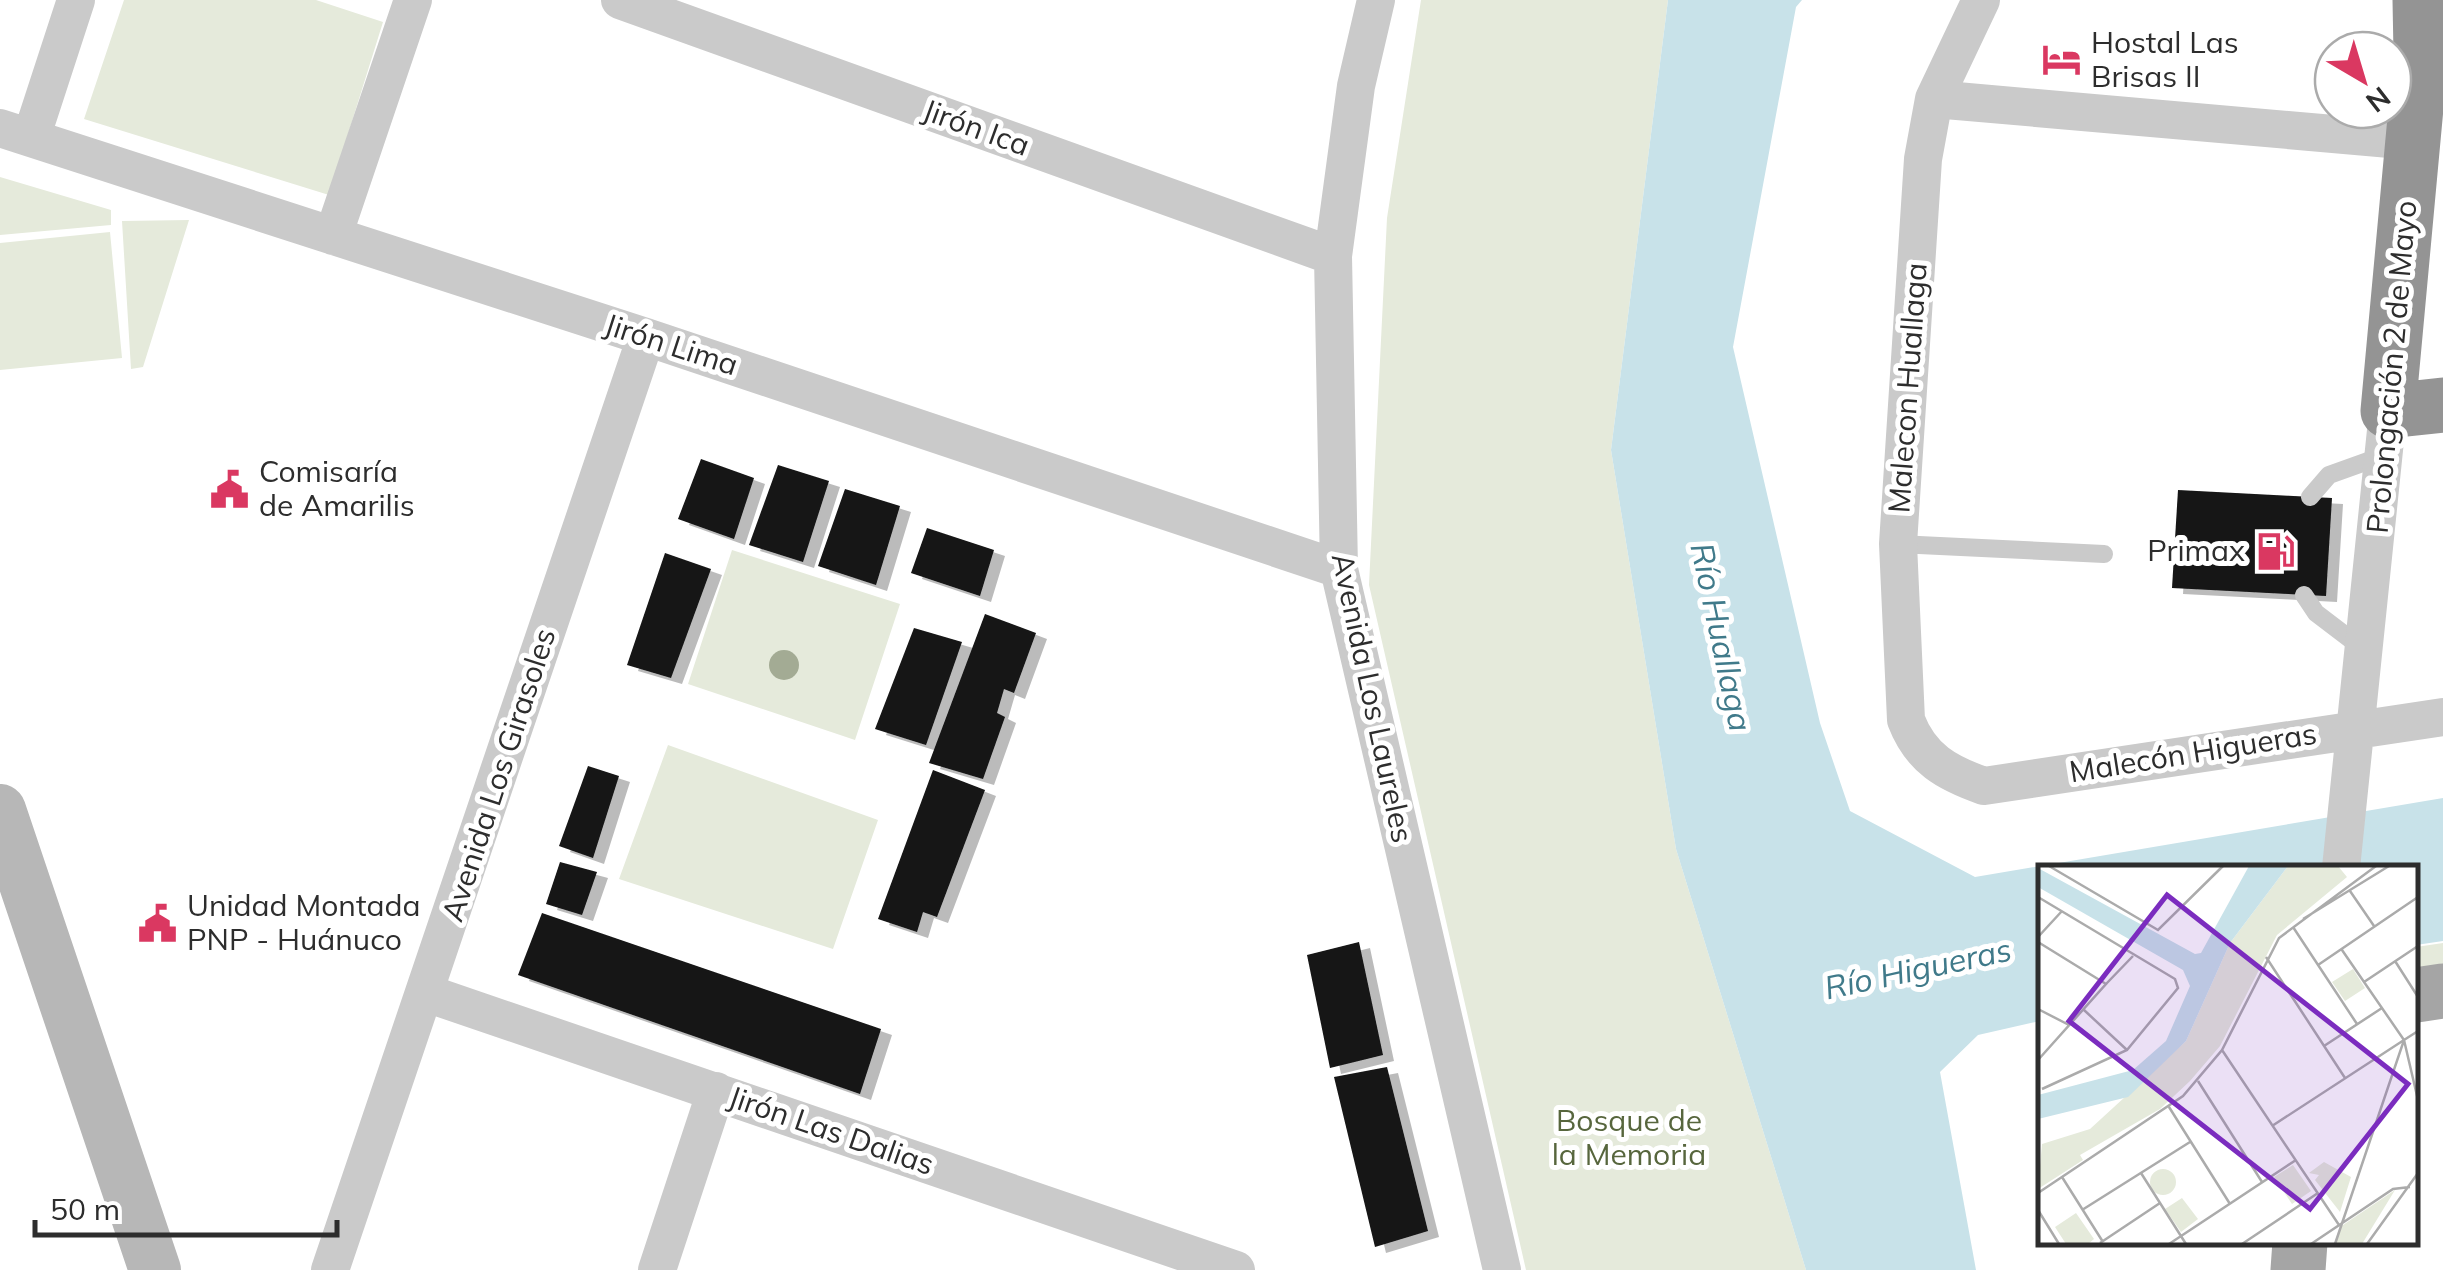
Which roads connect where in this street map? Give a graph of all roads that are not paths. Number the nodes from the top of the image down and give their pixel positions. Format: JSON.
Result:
{"nodes":[{"id":1,"x":76,"y":0,"type":"edge"},
{"id":2,"x":413,"y":0,"type":"edge"},
{"id":3,"x":620,"y":0,"type":"edge"},
{"id":4,"x":1376,"y":0,"type":"edge"},
{"id":5,"x":1981,"y":0,"type":"edge"},
{"id":6,"x":2420,"y":0,"type":"edge"},
{"id":7,"x":1934,"y":99,"type":"junction"},
{"id":8,"x":15,"y":133,"type":"edge"},
{"id":9,"x":2413,"y":141,"type":"junction"},
{"id":10,"x":333,"y":236,"type":"junction"},
{"id":11,"x":1333,"y":256,"type":"junction"},
{"id":12,"x":646,"y":337,"type":"junction"},
{"id":13,"x":2443,"y":405,"type":"edge"},
{"id":14,"x":2385,"y":434,"type":"junction"},
{"id":15,"x":2310,"y":497,"type":"dead end"},
{"id":16,"x":1898,"y":544,"type":"junction"},
{"id":17,"x":2104,"y":554,"type":"dead end"},
{"id":18,"x":1339,"y":570,"type":"junction"},
{"id":19,"x":2304,"y":595,"type":"dead end"},
{"id":20,"x":2365,"y":651,"type":"junction"},
{"id":21,"x":2443,"y":718,"type":"edge"},
{"id":22,"x":2356,"y":734,"type":"junction"},
{"id":23,"x":1946,"y":772,"type":"joint"},
{"id":24,"x":0,"y":810,"type":"edge"},
{"id":25,"x":2341,"y":865,"type":"edge"},
{"id":26,"x":2443,"y":992,"type":"edge"},
{"id":27,"x":426,"y":993,"type":"junction"},
{"id":28,"x":2418,"y":995,"type":"edge"},
{"id":29,"x":716,"y":1092,"type":"junction"},
{"id":30,"x":2300,"y":1245,"type":"edge"},
{"id":31,"x":155,"y":1270,"type":"edge"},
{"id":32,"x":330,"y":1270,"type":"edge"},
{"id":33,"x":657,"y":1270,"type":"edge"},
{"id":34,"x":1236,"y":1270,"type":"edge"},
{"id":35,"x":1502,"y":1270,"type":"edge"},
{"id":36,"x":2298,"y":1270,"type":"edge"}],
"edges":[{"from":1,"to":8,"type":"street"},
{"from":2,"to":10,"type":"street"},
{"from":3,"to":11,"type":"street","name":"Jirón Ica"},
{"from":4,"to":11,"type":"street","name":"Avenida Los Laureles"},
{"from":5,"to":7,"type":"street","name":"Malecon Huallaga"},
{"from":6,"to":9,"type":"highway","name":"Prolongación 2 de Mayo"},
{"from":7,"to":9,"type":"street"},
{"from":7,"to":16,"type":"street","name":"Malecon Huallaga"},
{"from":8,"to":10,"type":"street","name":"Jirón Lima"},
{"from":9,"to":14,"type":"highway","name":"Prolongación 2 de Mayo"},
{"from":10,"to":12,"type":"street","name":"Jirón Lima"},
{"from":11,"to":18,"type":"street","name":"Avenida Los Laureles"},
{"from":12,"to":18,"type":"street","name":"Jirón Lima"},
{"from":12,"to":27,"type":"street","name":"Avenida Los Girasoles"},
{"from":13,"to":14,"type":"highway"},
{"from":14,"to":15,"type":"lane"},
{"from":14,"to":20,"type":"street","name":"Prolongación 2 de Mayo"},
{"from":16,"to":17,"type":"lane"},
{"from":16,"to":23,"type":"street","name":"Malecon Huallaga"},
{"from":18,"to":35,"type":"street","name":"Avenida Los Laureles"},
{"from":19,"to":20,"type":"lane"},
{"from":20,"to":22,"type":"street","name":"Prolongación 2 de Mayo"},
{"from":21,"to":22,"type":"street","name":"Malecón Higueras"},
{"from":22,"to":23,"type":"street","name":"Malecón Higueras"},
{"from":22,"to":25,"type":"street","name":"Prolongación 2 de Mayo"},
{"from":24,"to":31,"type":"main road"},
{"from":26,"to":28,"type":"main road"},
{"from":27,"to":29,"type":"street","name":"Jirón Las Dalias"},
{"from":27,"to":32,"type":"street","name":"Avenida Los Girasoles"},
{"from":29,"to":33,"type":"street"},
{"from":29,"to":34,"type":"street","name":"Jirón Las Dalias"},
{"from":30,"to":36,"type":"main road"}]}
